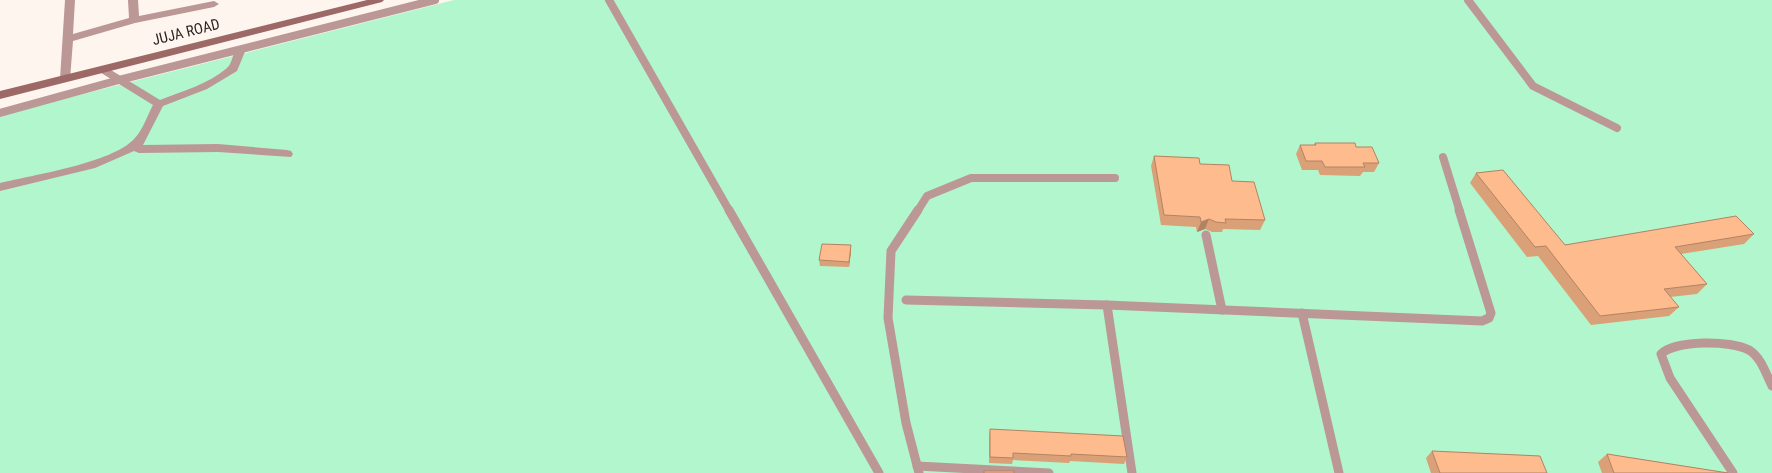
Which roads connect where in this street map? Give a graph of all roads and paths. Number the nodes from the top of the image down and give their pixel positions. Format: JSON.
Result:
{"nodes":[{"id":1,"x":70,"y":0,"type":"edge"},
{"id":2,"x":133,"y":0,"type":"edge"},
{"id":3,"x":379,"y":0,"type":"edge"},
{"id":4,"x":435,"y":0,"type":"edge"},
{"id":5,"x":608,"y":0,"type":"edge"},
{"id":6,"x":1468,"y":0,"type":"edge"},
{"id":7,"x":214,"y":4,"type":"dead end"},
{"id":8,"x":134,"y":20,"type":"junction"},
{"id":9,"x":68,"y":39,"type":"junction"},
{"id":10,"x":241,"y":49,"type":"junction"},
{"id":11,"x":102,"y":69,"type":"junction"},
{"id":12,"x":65,"y":79,"type":"junction"},
{"id":13,"x":119,"y":80,"type":"junction"},
{"id":14,"x":0,"y":95,"type":"edge"},
{"id":15,"x":159,"y":104,"type":"junction"},
{"id":16,"x":0,"y":113,"type":"edge"},
{"id":17,"x":1617,"y":128,"type":"dead end"},
{"id":18,"x":137,"y":144,"type":"junction"},
{"id":19,"x":287,"y":154,"type":"dead end"},
{"id":20,"x":1444,"y":157,"type":"dead end"},
{"id":21,"x":1115,"y":178,"type":"dead end"},
{"id":22,"x":0,"y":187,"type":"edge"},
{"id":23,"x":1206,"y":235,"type":"dead end"},
{"id":24,"x":906,"y":300,"type":"dead end"},
{"id":25,"x":1107,"y":305,"type":"junction"},
{"id":26,"x":1222,"y":310,"type":"junction"},
{"id":27,"x":1302,"y":313,"type":"junction"},
{"id":28,"x":1772,"y":386,"type":"edge"},
{"id":29,"x":918,"y":470,"type":"edge"},
{"id":30,"x":879,"y":473,"type":"edge"},
{"id":31,"x":1049,"y":473,"type":"edge"},
{"id":32,"x":1132,"y":473,"type":"edge"},
{"id":33,"x":1339,"y":473,"type":"edge"},
{"id":34,"x":1733,"y":473,"type":"edge"}],
"edges":[{"from":1,"to":9,"type":"street"},
{"from":2,"to":8,"type":"street"},
{"from":3,"to":11,"type":"main road","name":"JUJA ROAD"},
{"from":4,"to":10,"type":"lane"},
{"from":5,"to":30,"type":"lane"},
{"from":6,"to":17,"type":"lane"},
{"from":7,"to":8,"type":"street"},
{"from":8,"to":9,"type":"street"},
{"from":9,"to":12,"type":"street"},
{"from":10,"to":13,"type":"lane"},
{"from":10,"to":15,"type":"street"},
{"from":11,"to":12,"type":"main road","name":"JUJA ROAD"},
{"from":11,"to":13,"type":"street"},
{"from":12,"to":14,"type":"main road","name":"JUJA ROAD"},
{"from":13,"to":15,"type":"street"},
{"from":13,"to":16,"type":"lane"},
{"from":15,"to":18,"type":"street"},
{"from":18,"to":19,"type":"street"},
{"from":18,"to":22,"type":"street"},
{"from":20,"to":27,"type":"lane"},
{"from":21,"to":29,"type":"lane"},
{"from":23,"to":26,"type":"lane"},
{"from":24,"to":25,"type":"lane"},
{"from":25,"to":26,"type":"lane"},
{"from":25,"to":32,"type":"lane"},
{"from":26,"to":27,"type":"lane"},
{"from":27,"to":33,"type":"lane"},
{"from":28,"to":34,"type":"lane"},
{"from":29,"to":31,"type":"lane"}]}
